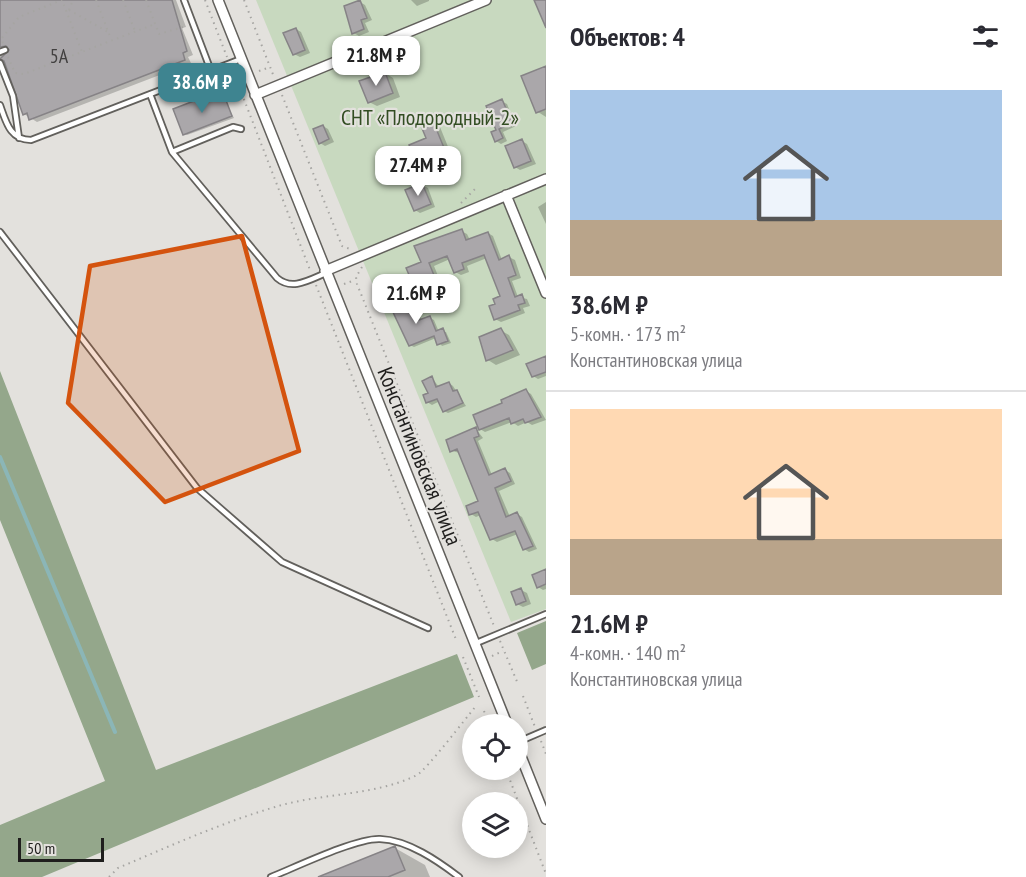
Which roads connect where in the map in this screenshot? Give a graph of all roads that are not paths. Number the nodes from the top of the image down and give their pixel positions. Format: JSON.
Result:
{"nodes":[{"id":1,"x":184,"y":0,"type":"edge"},
{"id":2,"x":218,"y":0,"type":"edge"},
{"id":3,"x":486,"y":0,"type":"edge"},
{"id":4,"x":241,"y":59,"type":"junction"},
{"id":5,"x":0,"y":63,"type":"edge"},
{"id":6,"x":211,"y":71,"type":"junction"},
{"id":7,"x":150,"y":94,"type":"junction"},
{"id":8,"x":255,"y":95,"type":"junction"},
{"id":9,"x":0,"y":105,"type":"edge"},
{"id":10,"x":241,"y":129,"type":"dead end"},
{"id":11,"x":19,"y":138,"type":"junction"},
{"id":12,"x":172,"y":152,"type":"junction"},
{"id":13,"x":546,"y":179,"type":"edge"},
{"id":14,"x":506,"y":195,"type":"junction"},
{"id":15,"x":0,"y":232,"type":"edge"},
{"id":16,"x":325,"y":272,"type":"junction"},
{"id":17,"x":546,"y":293,"type":"edge"},
{"id":18,"x":546,"y":614,"type":"edge"},
{"id":19,"x":428,"y":627,"type":"dead end"},
{"id":20,"x":474,"y":644,"type":"junction"},
{"id":21,"x":503,"y":714,"type":"edge"},
{"id":22,"x":546,"y":730,"type":"edge"},
{"id":23,"x":528,"y":738,"type":"edge"},
{"id":24,"x":528,"y":774,"type":"edge"},
{"id":25,"x":546,"y":819,"type":"edge"},
{"id":26,"x":271,"y":877,"type":"edge"},
{"id":27,"x":459,"y":877,"type":"edge"}],
"edges":[{"from":1,"to":6,"type":"lane"},
{"from":2,"to":4,"type":"street","name":"Константиновская улица"},
{"from":3,"to":8,"type":"street"},
{"from":4,"to":6,"type":"lane"},
{"from":4,"to":8,"type":"street","name":"Константиновская улица"},
{"from":5,"to":11,"type":"lane"},
{"from":6,"to":7,"type":"lane"},
{"from":7,"to":11,"type":"lane"},
{"from":7,"to":12,"type":"lane"},
{"from":8,"to":16,"type":"street","name":"Константиновская улица"},
{"from":9,"to":11,"type":"lane"},
{"from":10,"to":12,"type":"lane"},
{"from":12,"to":16,"type":"lane"},
{"from":13,"to":14,"type":"street"},
{"from":14,"to":16,"type":"street"},
{"from":14,"to":17,"type":"street"},
{"from":15,"to":19,"type":"lane"},
{"from":16,"to":20,"type":"street","name":"Константиновская улица"},
{"from":18,"to":20,"type":"lane"},
{"from":20,"to":21,"type":"street","name":"Константиновская улица"},
{"from":22,"to":23,"type":"lane"},
{"from":24,"to":25,"type":"street"},
{"from":26,"to":27,"type":"lane"}]}
